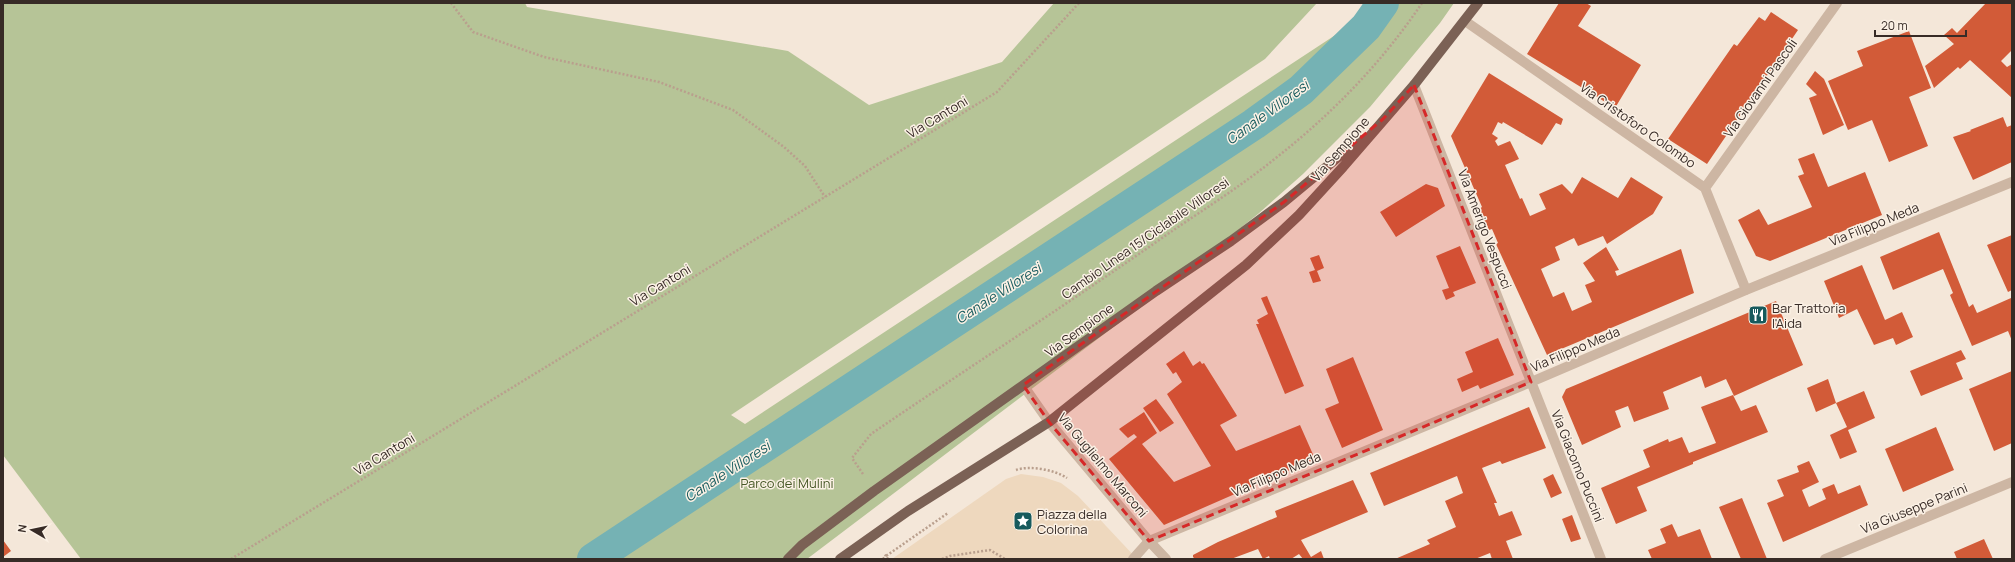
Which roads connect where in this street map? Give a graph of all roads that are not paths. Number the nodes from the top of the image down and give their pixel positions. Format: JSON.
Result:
{"nodes":[{"id":1,"x":1478,"y":3,"type":"edge"},
{"id":2,"x":1837,"y":3,"type":"edge"},
{"id":3,"x":1465,"y":21,"type":"junction"},
{"id":4,"x":1414,"y":85,"type":"junction"},
{"id":5,"x":1383,"y":119,"type":"junction"},
{"id":6,"x":2012,"y":182,"type":"edge"},
{"id":7,"x":1705,"y":188,"type":"junction"},
{"id":8,"x":1746,"y":290,"type":"junction"},
{"id":9,"x":1531,"y":382,"type":"junction"},
{"id":10,"x":1023,"y":385,"type":"junction"},
{"id":11,"x":1049,"y":422,"type":"junction"},
{"id":12,"x":2012,"y":482,"type":"edge"},
{"id":13,"x":1149,"y":541,"type":"junction"},
{"id":14,"x":788,"y":559,"type":"edge"},
{"id":15,"x":840,"y":559,"type":"edge"},
{"id":16,"x":1133,"y":559,"type":"edge"},
{"id":17,"x":1166,"y":559,"type":"edge"},
{"id":18,"x":1601,"y":559,"type":"edge"},
{"id":19,"x":1825,"y":559,"type":"edge"}],
"edges":[{"from":1,"to":3,"type":"main road","name":"Via Sempione"},
{"from":2,"to":7,"type":"street","name":"Via Giovanni Pascoli"},
{"from":3,"to":4,"type":"main road","name":"Via Sempione"},
{"from":3,"to":7,"type":"street","name":"Via Cristoforo Colombo"},
{"from":4,"to":5,"type":"main road","name":"Via Sempione"},
{"from":4,"to":9,"type":"street","name":"Via Amerigo Vespucci"},
{"from":5,"to":10,"type":"main road","name":"Via Sempione"},
{"from":5,"to":11,"type":"main road","name":"Via Sempione"},
{"from":6,"to":8,"type":"street","name":"Via Filippo Meda"},
{"from":7,"to":8,"type":"street"},
{"from":8,"to":9,"type":"street","name":"Via Filippo Meda"},
{"from":9,"to":13,"type":"street","name":"Via Filippo Meda"},
{"from":9,"to":18,"type":"street","name":"Via Giacomo Puccini"},
{"from":10,"to":11,"type":"street","name":"Via Guglielmo Marconi"},
{"from":10,"to":14,"type":"main road","name":"Via Sempione"},
{"from":11,"to":13,"type":"street","name":"Via Guglielmo Marconi"},
{"from":11,"to":15,"type":"main road","name":"Via Sempione"},
{"from":12,"to":19,"type":"street","name":"Via Giuseppe Parini"},
{"from":13,"to":16,"type":"street"},
{"from":13,"to":17,"type":"street","name":"Via Guglielmo Marconi"}]}
